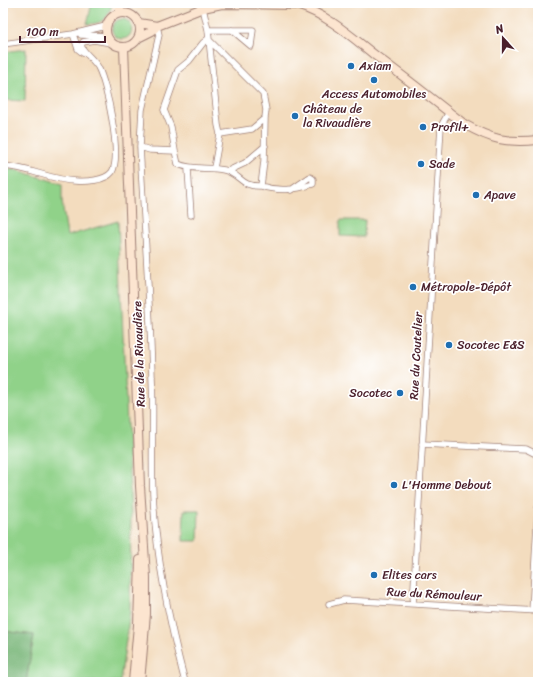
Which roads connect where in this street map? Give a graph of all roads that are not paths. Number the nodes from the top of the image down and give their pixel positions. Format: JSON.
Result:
{"nodes":[{"id":1,"x":120,"y":3,"type":"edge"},
{"id":2,"x":203,"y":8,"type":"junction"},
{"id":3,"x":120,"y":13,"type":"junction"},
{"id":4,"x":139,"y":23,"type":"junction"},
{"id":5,"x":106,"y":26,"type":"junction"},
{"id":6,"x":157,"y":26,"type":"junction"},
{"id":7,"x":208,"y":30,"type":"junction"},
{"id":8,"x":232,"y":30,"type":"dead end"},
{"id":9,"x":73,"y":34,"type":"junction"},
{"id":10,"x":138,"y":38,"type":"junction"},
{"id":11,"x":109,"y":39,"type":"junction"},
{"id":12,"x":208,"y":39,"type":"junction"},
{"id":13,"x":3,"y":44,"type":"edge"},
{"id":14,"x":124,"y":47,"type":"junction"},
{"id":15,"x":89,"y":56,"type":"junction"},
{"id":16,"x":449,"y":112,"type":"junction"},
{"id":17,"x":265,"y":118,"type":"junction"},
{"id":18,"x":220,"y":134,"type":"junction"},
{"id":19,"x":538,"y":140,"type":"edge"},
{"id":20,"x":265,"y":146,"type":"junction"},
{"id":21,"x":140,"y":147,"type":"junction"},
{"id":22,"x":175,"y":151,"type":"junction"},
{"id":23,"x":3,"y":166,"type":"edge"},
{"id":24,"x":214,"y":168,"type":"junction"},
{"id":25,"x":188,"y":169,"type":"junction"},
{"id":26,"x":228,"y":171,"type":"junction"},
{"id":27,"x":261,"y":186,"type":"junction"},
{"id":28,"x":291,"y":190,"type":"dead end"},
{"id":29,"x":191,"y":215,"type":"dead end"},
{"id":30,"x":422,"y":444,"type":"junction"},
{"id":31,"x":538,"y":458,"type":"edge"},
{"id":32,"x":538,"y":508,"type":"edge"},
{"id":33,"x":142,"y":513,"type":"junction"},
{"id":34,"x":329,"y":604,"type":"dead end"},
{"id":35,"x":413,"y":604,"type":"junction"},
{"id":36,"x":535,"y":611,"type":"edge"},
{"id":37,"x":133,"y":682,"type":"edge"},
{"id":38,"x":140,"y":682,"type":"edge"},
{"id":39,"x":185,"y":682,"type":"edge"}],
"edges":[{"from":1,"to":3,"type":"main road"},
{"from":2,"to":6,"type":"main road"},
{"from":2,"to":7,"type":"street"},
{"from":2,"to":16,"type":"main road"},
{"from":3,"to":4,"type":"main road"},
{"from":3,"to":5,"type":"main road"},
{"from":4,"to":6,"type":"main road"},
{"from":4,"to":10,"type":"main road"},
{"from":5,"to":9,"type":"street"},
{"from":5,"to":11,"type":"main road"},
{"from":6,"to":10,"type":"main road"},
{"from":6,"to":21,"type":"street","name":"Rue de la Rivaudière"},
{"from":7,"to":8,"type":"street"},
{"from":7,"to":12,"type":"street"},
{"from":9,"to":11,"type":"street"},
{"from":9,"to":13,"type":"street"},
{"from":9,"to":15,"type":"street"},
{"from":10,"to":14,"type":"main road"},
{"from":11,"to":14,"type":"main road"},
{"from":11,"to":15,"type":"street"},
{"from":12,"to":17,"type":"street"},
{"from":12,"to":18,"type":"street"},
{"from":12,"to":22,"type":"street"},
{"from":14,"to":33,"type":"main road"},
{"from":15,"to":23,"type":"street"},
{"from":16,"to":19,"type":"main road"},
{"from":16,"to":30,"type":"street","name":"Rue du Coutelier"},
{"from":17,"to":18,"type":"street"},
{"from":17,"to":20,"type":"street"},
{"from":18,"to":24,"type":"street"},
{"from":20,"to":26,"type":"street"},
{"from":20,"to":27,"type":"street"},
{"from":21,"to":22,"type":"street"},
{"from":21,"to":39,"type":"street","name":"Rue de la Rivaudière"},
{"from":22,"to":25,"type":"street"},
{"from":24,"to":25,"type":"street"},
{"from":24,"to":26,"type":"street"},
{"from":25,"to":29,"type":"street"},
{"from":26,"to":27,"type":"street"},
{"from":27,"to":28,"type":"street"},
{"from":30,"to":31,"type":"street"},
{"from":30,"to":35,"type":"street","name":"Rue du Coutelier"},
{"from":32,"to":36,"type":"street"},
{"from":33,"to":37,"type":"main road"},
{"from":33,"to":38,"type":"main road"},
{"from":34,"to":35,"type":"street","name":"Rue du Rémouleur"},
{"from":35,"to":36,"type":"street","name":"Rue du Rémouleur"}]}
